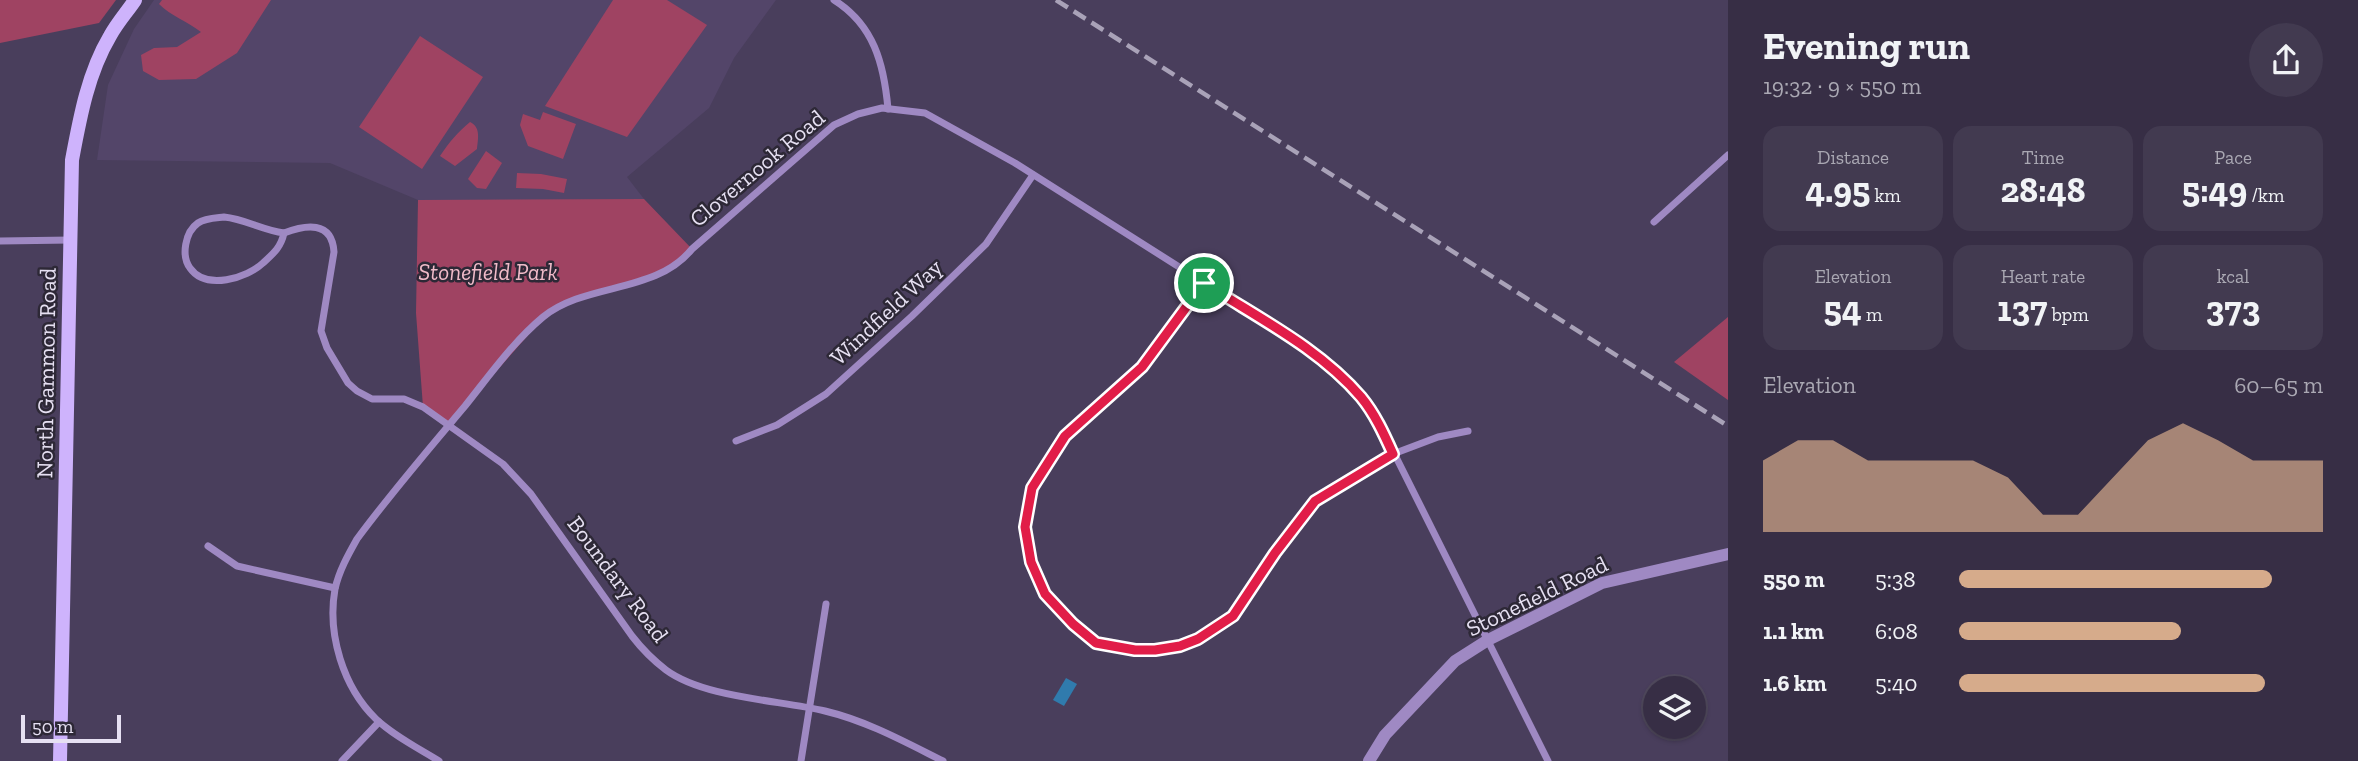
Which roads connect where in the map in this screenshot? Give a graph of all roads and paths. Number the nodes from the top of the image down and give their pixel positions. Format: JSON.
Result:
{"nodes":[{"id":1,"x":135,"y":0,"type":"edge"},
{"id":2,"x":834,"y":0,"type":"edge"},
{"id":3,"x":888,"y":109,"type":"junction"},
{"id":4,"x":1728,"y":155,"type":"edge"},
{"id":5,"x":1033,"y":175,"type":"junction"},
{"id":6,"x":1654,"y":222,"type":"dead end"},
{"id":7,"x":284,"y":233,"type":"junction"},
{"id":8,"x":72,"y":240,"type":"junction"},
{"id":9,"x":0,"y":241,"type":"edge"},
{"id":10,"x":1204,"y":283,"type":"junction"},
{"id":11,"x":449,"y":425,"type":"junction"},
{"id":12,"x":1468,"y":431,"type":"dead end"},
{"id":13,"x":736,"y":441,"type":"dead end"},
{"id":14,"x":1393,"y":454,"type":"junction"},
{"id":15,"x":208,"y":546,"type":"dead end"},
{"id":16,"x":1728,"y":554,"type":"edge"},
{"id":17,"x":335,"y":588,"type":"junction"},
{"id":18,"x":826,"y":604,"type":"dead end"},
{"id":19,"x":1488,"y":640,"type":"junction"},
{"id":20,"x":810,"y":708,"type":"junction"},
{"id":21,"x":379,"y":722,"type":"junction"},
{"id":22,"x":60,"y":761,"type":"edge"},
{"id":23,"x":342,"y":761,"type":"edge"},
{"id":24,"x":439,"y":761,"type":"edge"},
{"id":25,"x":801,"y":761,"type":"edge"},
{"id":26,"x":943,"y":761,"type":"edge"},
{"id":27,"x":1369,"y":761,"type":"edge"},
{"id":28,"x":1548,"y":761,"type":"edge"}],
"edges":[{"from":1,"to":8,"type":"main road","name":"North Gammon Road"},
{"from":2,"to":3,"type":"street"},
{"from":3,"to":5,"type":"street","name":"Clovernook Road"},
{"from":3,"to":11,"type":"street","name":"Clovernook Road"},
{"from":4,"to":6,"type":"street"},
{"from":5,"to":10,"type":"street","name":"Clovernook Road"},
{"from":5,"to":13,"type":"street","name":"Windfield Way"},
{"from":7,"to":7,"type":"street"},
{"from":7,"to":11,"type":"street","name":"Boundary Road"},
{"from":8,"to":9,"type":"street"},
{"from":8,"to":22,"type":"main road","name":"North Gammon Road"},
{"from":10,"to":14,"type":"street","name":"Clovernook Road"},
{"from":10,"to":14,"type":"street"},
{"from":11,"to":17,"type":"street","name":"Clovernook Road"},
{"from":11,"to":20,"type":"street","name":"Boundary Road"},
{"from":12,"to":14,"type":"street"},
{"from":14,"to":19,"type":"street","name":"Clovernook Road"},
{"from":15,"to":17,"type":"street"},
{"from":16,"to":19,"type":"street","name":"Stonefield Road"},
{"from":17,"to":21,"type":"street","name":"Clovernook Road"},
{"from":18,"to":20,"type":"street"},
{"from":19,"to":27,"type":"street","name":"Stonefield Road"},
{"from":19,"to":28,"type":"street","name":"Clovernook Road"},
{"from":20,"to":25,"type":"street"},
{"from":20,"to":26,"type":"street","name":"Boundary Road"},
{"from":21,"to":23,"type":"street"},
{"from":21,"to":24,"type":"street","name":"Clovernook Road"}]}
